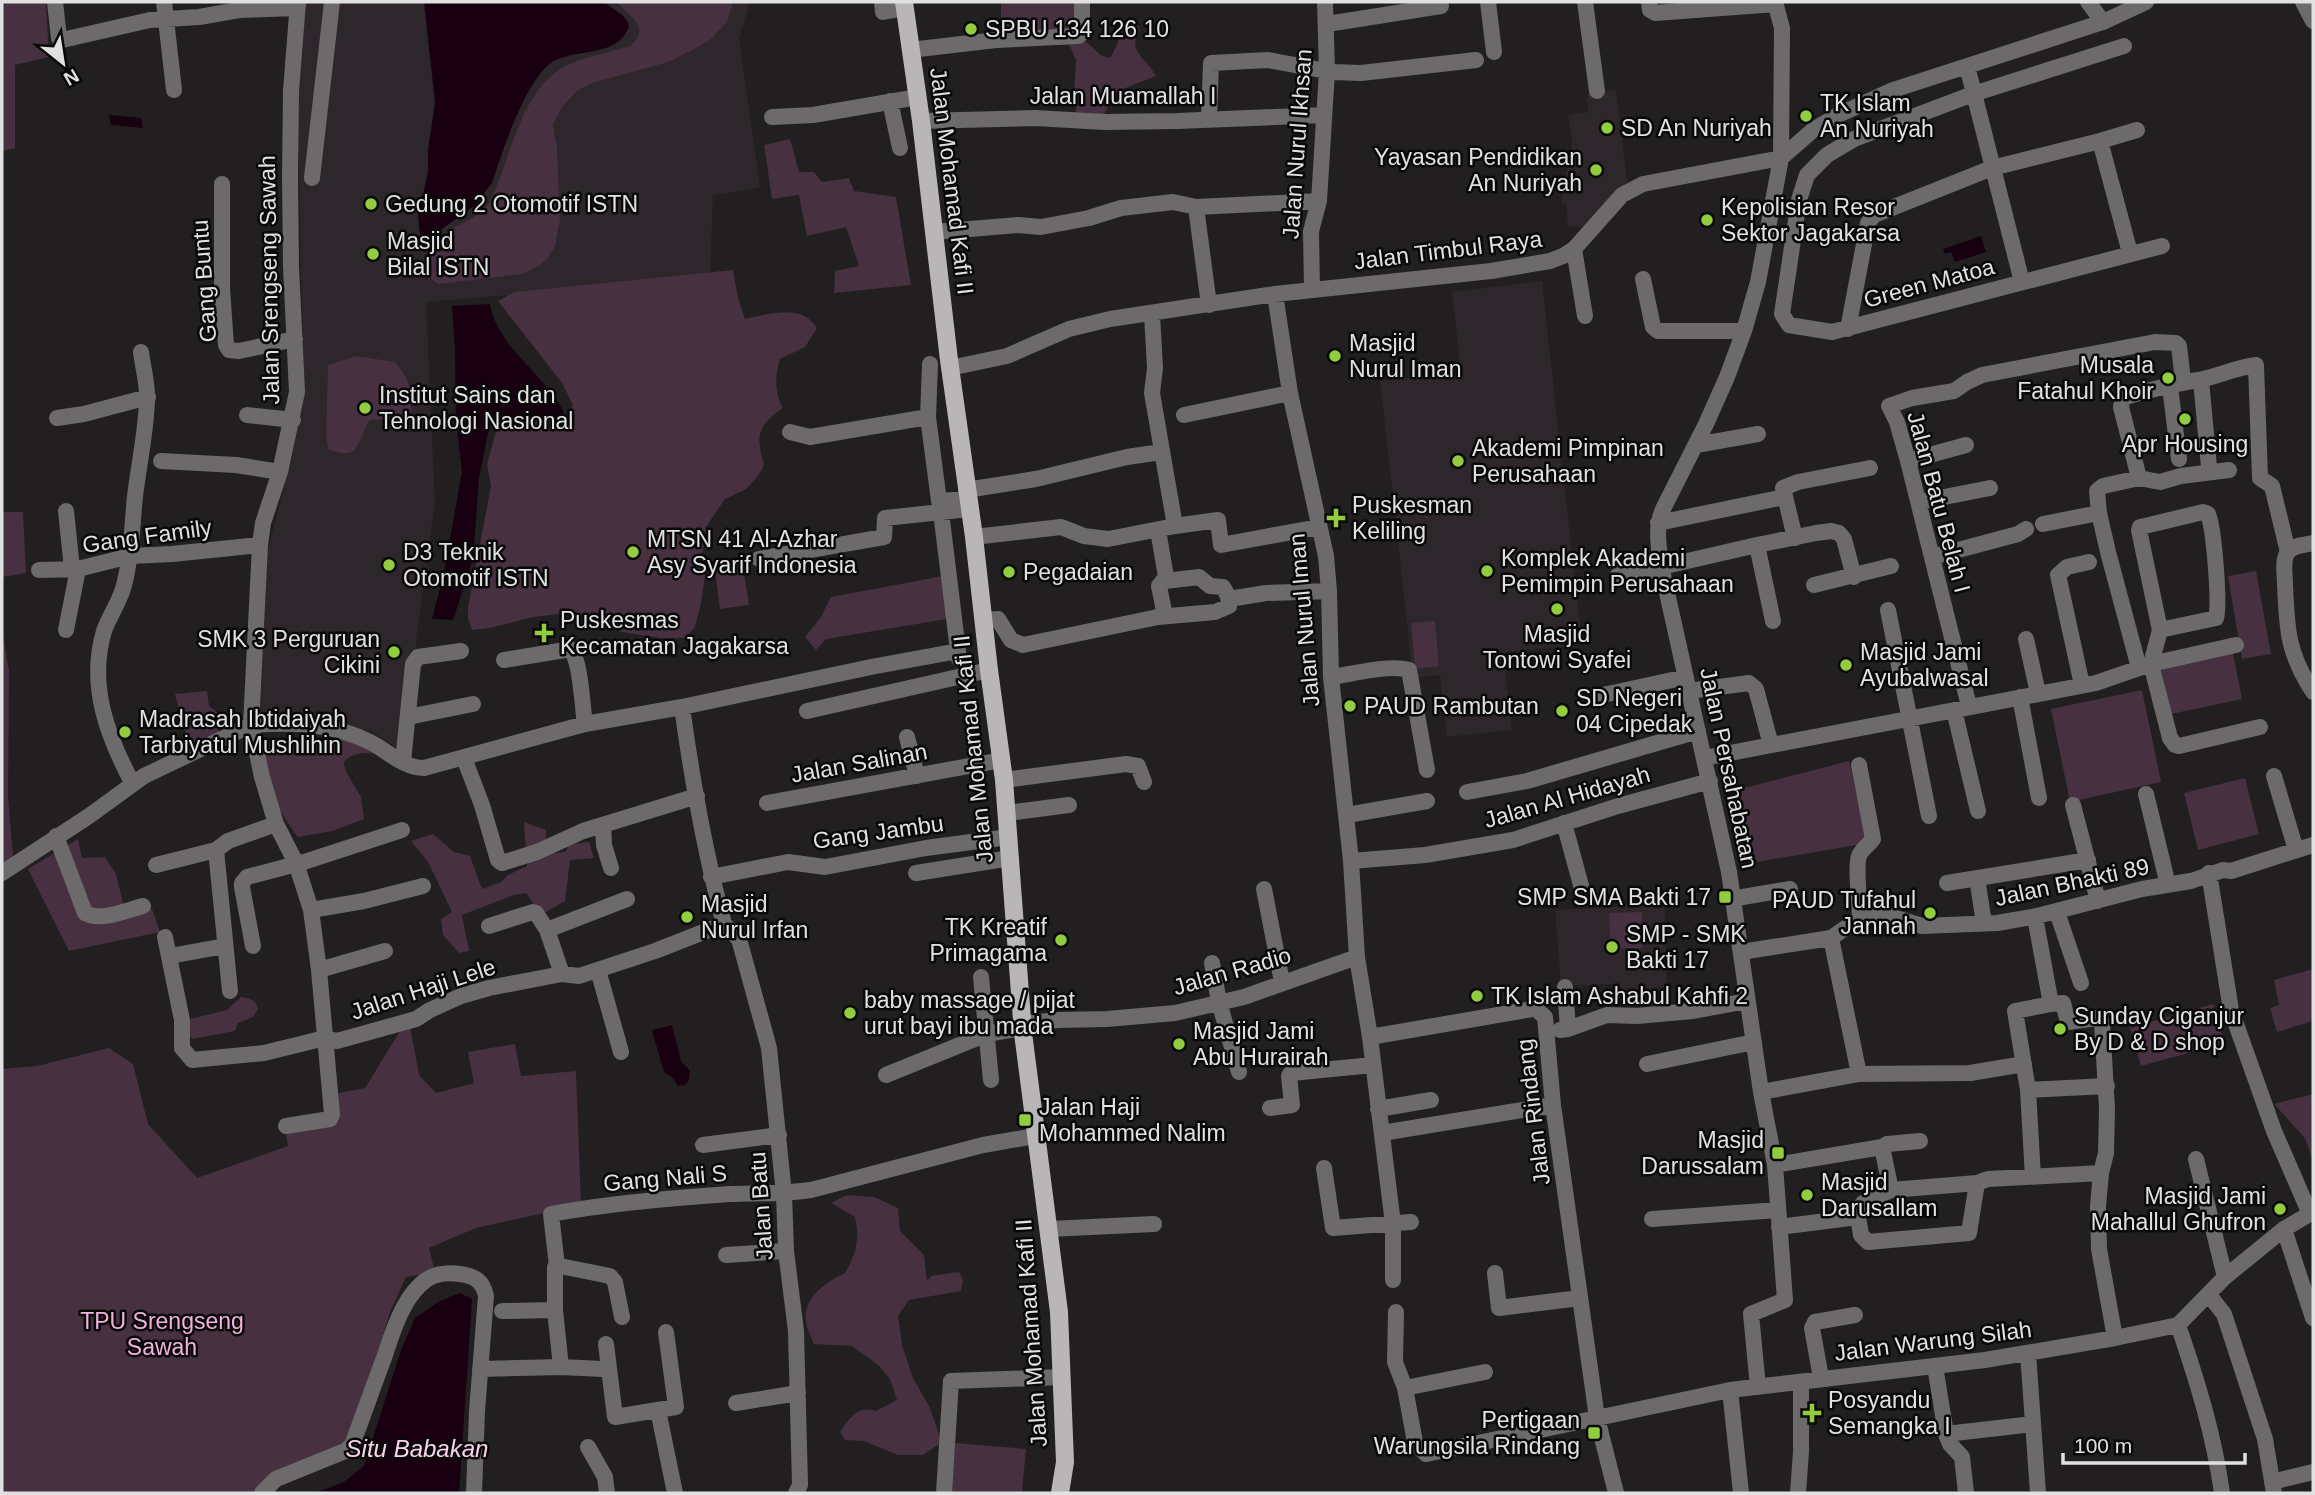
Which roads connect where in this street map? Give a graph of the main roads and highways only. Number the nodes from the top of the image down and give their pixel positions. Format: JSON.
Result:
{"nodes":[{"id":1,"x":896,"y":6,"type":"edge"},
{"id":2,"x":1060,"y":1493,"type":"edge"}],
"edges":[{"from":1,"to":2,"type":"main road","name":"Jalan Mohamad Kafi II"}]}
